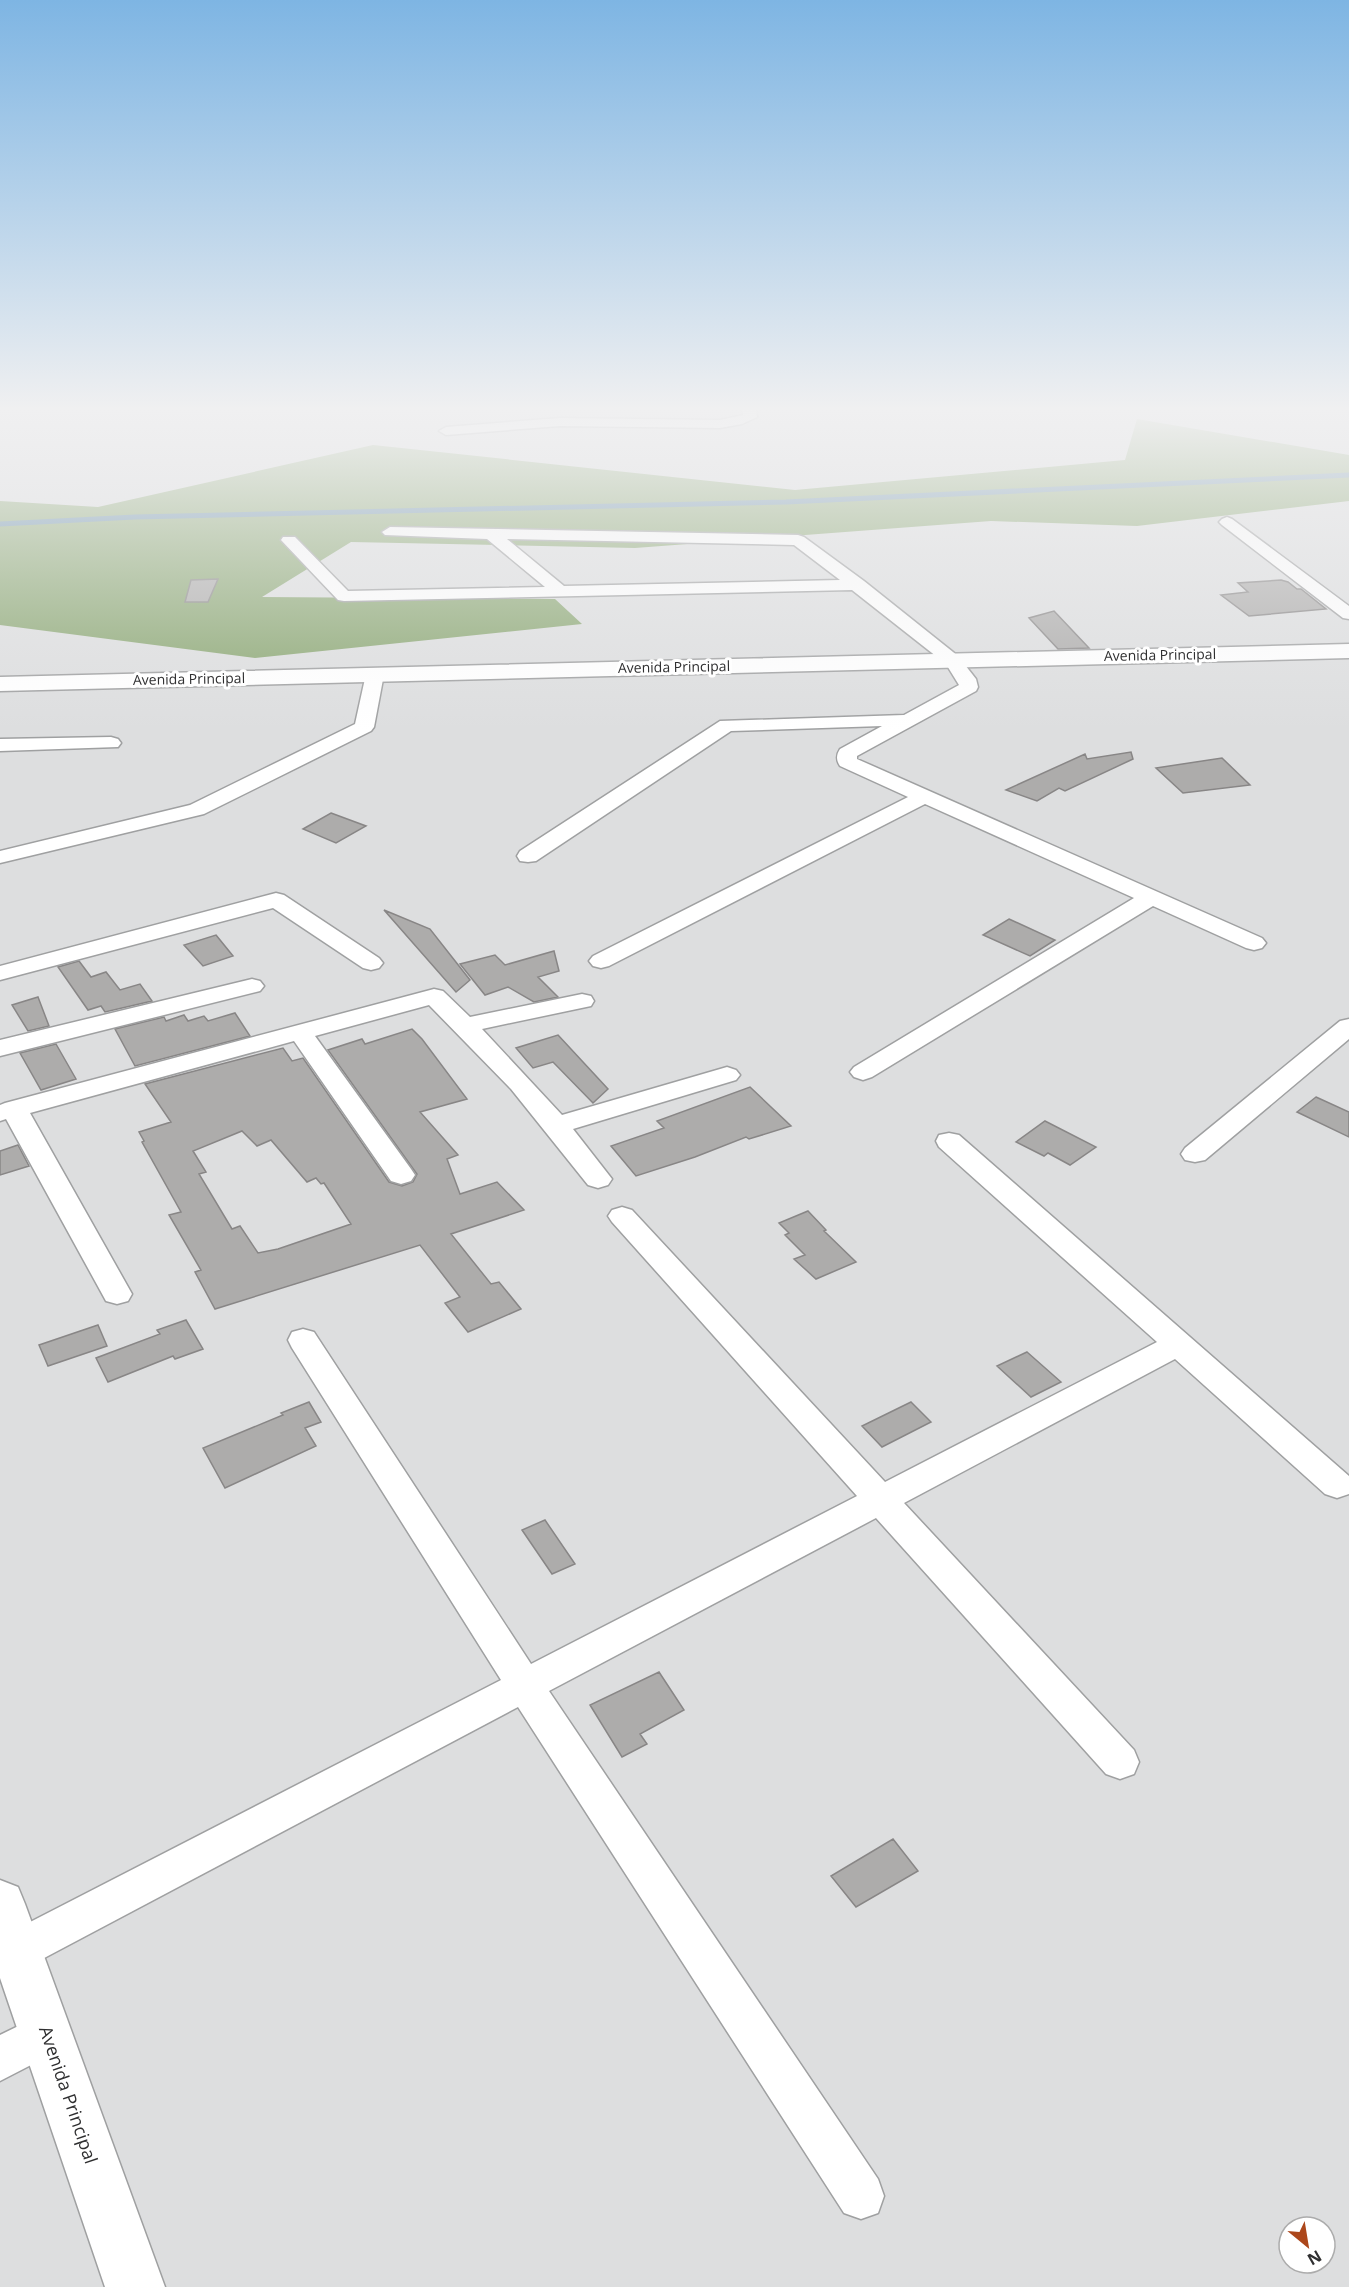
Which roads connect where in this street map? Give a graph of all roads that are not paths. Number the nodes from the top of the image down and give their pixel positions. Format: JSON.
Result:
{"nodes":[{"id":1,"x":1227,"y":522,"type":"dead end"},
{"id":2,"x":390,"y":532,"type":"dead end"},
{"id":3,"x":490,"y":533,"type":"junction"},
{"id":4,"x":289,"y":540,"type":"dead end"},
{"id":5,"x":858,"y":585,"type":"junction"},
{"id":6,"x":560,"y":591,"type":"junction"},
{"id":7,"x":1349,"y":614,"type":"edge"},
{"id":8,"x":1349,"y":651,"type":"edge"},
{"id":9,"x":952,"y":660,"type":"junction"},
{"id":10,"x":375,"y":674,"type":"junction"},
{"id":11,"x":0,"y":684,"type":"edge"},
{"id":12,"x":909,"y":719,"type":"junction"},
{"id":13,"x":111,"y":743,"type":"dead end"},
{"id":14,"x":0,"y":745,"type":"edge"},
{"id":15,"x":923,"y":797,"type":"junction"},
{"id":16,"x":528,"y":856,"type":"dead end"},
{"id":17,"x":0,"y":857,"type":"edge"},
{"id":18,"x":1152,"y":897,"type":"junction"},
{"id":19,"x":1254,"y":943,"type":"dead end"},
{"id":20,"x":601,"y":961,"type":"dead end"},
{"id":21,"x":371,"y":963,"type":"dead end"},
{"id":22,"x":0,"y":973,"type":"edge"},
{"id":23,"x":252,"y":986,"type":"dead end"},
{"id":24,"x":582,"y":1001,"type":"dead end"},
{"id":25,"x":466,"y":1025,"type":"junction"},
{"id":26,"x":1349,"y":1026,"type":"edge"},
{"id":27,"x":299,"y":1031,"type":"junction"},
{"id":28,"x":0,"y":1048,"type":"edge"},
{"id":29,"x":863,"y":1072,"type":"dead end"},
{"id":30,"x":727,"y":1075,"type":"dead end"},
{"id":31,"x":7,"y":1111,"type":"edge"},
{"id":32,"x":558,"y":1125,"type":"junction"},
{"id":33,"x":950,"y":1141,"type":"dead end"},
{"id":34,"x":1195,"y":1154,"type":"dead end"},
{"id":35,"x":401,"y":1175,"type":"dead end"},
{"id":36,"x":598,"y":1179,"type":"dead end"},
{"id":37,"x":622,"y":1216,"type":"dead end"},
{"id":38,"x":117,"y":1294,"type":"dead end"},
{"id":39,"x":303,"y":1340,"type":"dead end"},
{"id":40,"x":1179,"y":1344,"type":"junction"},
{"id":41,"x":1337,"y":1485,"type":"dead end"},
{"id":42,"x":881,"y":1500,"type":"junction"},
{"id":43,"x":525,"y":1686,"type":"junction"},
{"id":44,"x":1120,"y":1762,"type":"dead end"},
{"id":45,"x":8,"y":1928,"type":"edge"},
{"id":46,"x":47,"y":2034,"type":"junction"},
{"id":47,"x":0,"y":2059,"type":"edge"},
{"id":48,"x":861,"y":2196,"type":"dead end"},
{"id":49,"x":135,"y":2287,"type":"edge"}],
"edges":[{"from":1,"to":7,"type":"street"},
{"from":2,"to":3,"type":"street"},
{"from":3,"to":5,"type":"street"},
{"from":3,"to":6,"type":"street"},
{"from":4,"to":6,"type":"street"},
{"from":5,"to":6,"type":"street"},
{"from":5,"to":9,"type":"street"},
{"from":8,"to":9,"type":"street","name":"Avenida Principal"},
{"from":9,"to":10,"type":"street","name":"Avenida Principal"},
{"from":9,"to":12,"type":"street"},
{"from":10,"to":11,"type":"street","name":"Avenida Principal"},
{"from":10,"to":17,"type":"street"},
{"from":12,"to":15,"type":"street"},
{"from":12,"to":16,"type":"street"},
{"from":13,"to":14,"type":"street"},
{"from":15,"to":18,"type":"street"},
{"from":15,"to":20,"type":"street"},
{"from":18,"to":19,"type":"street"},
{"from":18,"to":29,"type":"street"},
{"from":21,"to":22,"type":"street"},
{"from":23,"to":28,"type":"street"},
{"from":24,"to":25,"type":"street"},
{"from":25,"to":27,"type":"street"},
{"from":25,"to":32,"type":"street"},
{"from":26,"to":34,"type":"street"},
{"from":27,"to":31,"type":"street"},
{"from":27,"to":35,"type":"street"},
{"from":30,"to":32,"type":"street"},
{"from":31,"to":38,"type":"street"},
{"from":32,"to":36,"type":"street"},
{"from":33,"to":40,"type":"street"},
{"from":37,"to":42,"type":"street"},
{"from":39,"to":43,"type":"street"},
{"from":40,"to":41,"type":"street"},
{"from":40,"to":42,"type":"street"},
{"from":42,"to":43,"type":"street"},
{"from":42,"to":44,"type":"street"},
{"from":43,"to":45,"type":"street"},
{"from":43,"to":48,"type":"street"},
{"from":45,"to":46,"type":"street","name":"Avenida Principal"},
{"from":46,"to":47,"type":"street"},
{"from":46,"to":49,"type":"street","name":"Avenida Principal"}]}
